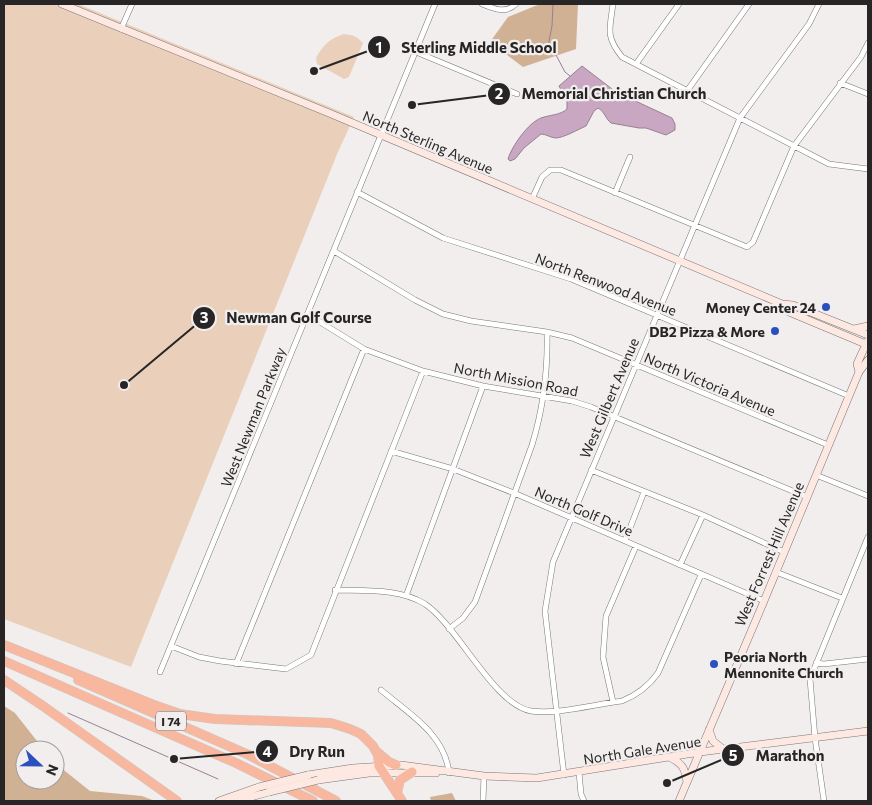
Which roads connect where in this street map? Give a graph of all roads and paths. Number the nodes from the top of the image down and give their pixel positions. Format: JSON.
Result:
{"nodes":[{"id":1,"x":62,"y":4,"type":"edge"},
{"id":2,"x":132,"y":4,"type":"edge"},
{"id":3,"x":435,"y":4,"type":"edge"},
{"id":4,"x":482,"y":4,"type":"edge"},
{"id":5,"x":516,"y":4,"type":"edge"},
{"id":6,"x":613,"y":4,"type":"edge"},
{"id":7,"x":679,"y":4,"type":"edge"},
{"id":8,"x":749,"y":4,"type":"edge"},
{"id":9,"x":819,"y":4,"type":"edge"},
{"id":10,"x":121,"y":29,"type":"junction"},
{"id":11,"x":868,"y":43,"type":"edge"},
{"id":12,"x":416,"y":52,"type":"junction"},
{"id":13,"x":636,"y":64,"type":"junction"},
{"id":14,"x":840,"y":83,"type":"junction"},
{"id":15,"x":687,"y":91,"type":"junction"},
{"id":16,"x":518,"y":94,"type":"dead end"},
{"id":17,"x":868,"y":94,"type":"edge"},
{"id":18,"x":740,"y":118,"type":"junction"},
{"id":19,"x":380,"y":135,"type":"junction"},
{"id":20,"x":794,"y":146,"type":"junction"},
{"id":21,"x":630,"y":157,"type":"dead end"},
{"id":22,"x":868,"y":169,"type":"edge"},
{"id":23,"x":357,"y":192,"type":"junction"},
{"id":24,"x":615,"y":193,"type":"junction"},
{"id":25,"x":532,"y":199,"type":"junction"},
{"id":26,"x":695,"y":225,"type":"junction"},
{"id":27,"x":334,"y":251,"type":"junction"},
{"id":28,"x":679,"y":261,"type":"junction"},
{"id":29,"x":783,"y":305,"type":"junction"},
{"id":30,"x":307,"y":314,"type":"junction"},
{"id":31,"x":657,"y":314,"type":"junction"},
{"id":32,"x":868,"y":326,"type":"edge"},
{"id":33,"x":853,"y":329,"type":"junction"},
{"id":34,"x":546,"y":332,"type":"junction"},
{"id":35,"x":851,"y":338,"type":"junction"},
{"id":36,"x":868,"y":341,"type":"edge"},
{"id":37,"x":364,"y":349,"type":"junction"},
{"id":38,"x":859,"y":359,"type":"junction"},
{"id":39,"x":868,"y":362,"type":"edge"},
{"id":40,"x":636,"y":365,"type":"junction"},
{"id":41,"x":423,"y":371,"type":"junction"},
{"id":42,"x":859,"y":372,"type":"junction"},
{"id":43,"x":483,"y":386,"type":"junction"},
{"id":44,"x":544,"y":396,"type":"junction"},
{"id":45,"x":848,"y":396,"type":"junction"},
{"id":46,"x":614,"y":416,"type":"junction"},
{"id":47,"x":828,"y":446,"type":"junction"},
{"id":48,"x":391,"y":451,"type":"junction"},
{"id":49,"x":453,"y":469,"type":"junction"},
{"id":50,"x":591,"y":470,"type":"junction"},
{"id":51,"x":816,"y":475,"type":"junction"},
{"id":52,"x":644,"y":492,"type":"junction"},
{"id":53,"x":514,"y":493,"type":"junction"},
{"id":54,"x":868,"y":496,"type":"edge"},
{"id":55,"x":807,"y":497,"type":"junction"},
{"id":56,"x":703,"y":515,"type":"junction"},
{"id":57,"x":571,"y":519,"type":"junction"},
{"id":58,"x":868,"y":537,"type":"edge"},
{"id":59,"x":625,"y":541,"type":"junction"},
{"id":60,"x":636,"y":546,"type":"junction"},
{"id":61,"x":784,"y":552,"type":"junction"},
{"id":62,"x":680,"y":565,"type":"junction"},
{"id":63,"x":776,"y":572,"type":"junction"},
{"id":64,"x":701,"y":575,"type":"junction"},
{"id":65,"x":335,"y":590,"type":"junction"},
{"id":66,"x":406,"y":596,"type":"junction"},
{"id":67,"x":842,"y":598,"type":"junction"},
{"id":68,"x":764,"y":600,"type":"junction"},
{"id":69,"x":449,"y":629,"type":"junction"},
{"id":70,"x":4,"y":646,"type":"edge"},
{"id":71,"x":171,"y":646,"type":"junction"},
{"id":72,"x":868,"y":659,"type":"edge"},
{"id":73,"x":4,"y":661,"type":"edge"},
{"id":74,"x":816,"y":663,"type":"junction"},
{"id":75,"x":236,"y":664,"type":"junction"},
{"id":76,"x":160,"y":672,"type":"dead end"},
{"id":77,"x":4,"y":680,"type":"edge"},
{"id":78,"x":381,"y":690,"type":"dead end"},
{"id":79,"x":613,"y":702,"type":"junction"},
{"id":80,"x":556,"y":710,"type":"junction"},
{"id":81,"x":709,"y":730,"type":"junction"},
{"id":82,"x":868,"y":731,"type":"edge"},
{"id":83,"x":815,"y":738,"type":"junction"},
{"id":84,"x":723,"y":750,"type":"junction"},
{"id":85,"x":376,"y":751,"type":"junction"},
{"id":86,"x":700,"y":752,"type":"junction"},
{"id":87,"x":670,"y":758,"type":"junction"},
{"id":88,"x":396,"y":765,"type":"junction"},
{"id":89,"x":382,"y":769,"type":"junction"},
{"id":90,"x":412,"y":772,"type":"junction"},
{"id":91,"x":579,"y":772,"type":"junction"},
{"id":92,"x":449,"y":773,"type":"junction"},
{"id":93,"x":564,"y":775,"type":"junction"},
{"id":94,"x":484,"y":776,"type":"junction"},
{"id":95,"x":687,"y":783,"type":"junction"},
{"id":96,"x":397,"y":793,"type":"junction"},
{"id":97,"x":173,"y":799,"type":"edge"},
{"id":98,"x":219,"y":801,"type":"edge"},
{"id":99,"x":236,"y":801,"type":"edge"},
{"id":100,"x":313,"y":801,"type":"edge"},
{"id":101,"x":336,"y":801,"type":"edge"},
{"id":102,"x":402,"y":801,"type":"edge"},
{"id":103,"x":484,"y":801,"type":"edge"},
{"id":104,"x":584,"y":801,"type":"edge"},
{"id":105,"x":679,"y":801,"type":"edge"},
{"id":106,"x":824,"y":801,"type":"edge"}],
"edges":[{"from":1,"to":10,"type":"main road","name":"North Sterling Avenue"},
{"from":2,"to":10,"type":"street"},
{"from":3,"to":12,"type":"street","name":"West Newman Parkway"},
{"from":4,"to":5,"type":"street"},
{"from":6,"to":13,"type":"street"},
{"from":7,"to":13,"type":"street"},
{"from":8,"to":15,"type":"street"},
{"from":9,"to":18,"type":"street","name":"West Gilbert Avenue"},
{"from":10,"to":19,"type":"main road","name":"North Sterling Avenue"},
{"from":11,"to":14,"type":"street"},
{"from":12,"to":16,"type":"street"},
{"from":12,"to":19,"type":"street","name":"West Newman Parkway"},
{"from":13,"to":15,"type":"street"},
{"from":14,"to":17,"type":"street"},
{"from":14,"to":20,"type":"street"},
{"from":15,"to":18,"type":"street"},
{"from":18,"to":20,"type":"street"},
{"from":18,"to":26,"type":"street","name":"West Gilbert Avenue"},
{"from":19,"to":23,"type":"street","name":"West Newman Parkway"},
{"from":19,"to":25,"type":"main road","name":"North Sterling Avenue"},
{"from":20,"to":22,"type":"street"},
{"from":20,"to":26,"type":"street"},
{"from":21,"to":24,"type":"street"},
{"from":23,"to":27,"type":"street","name":"West Newman Parkway"},
{"from":23,"to":31,"type":"street","name":"North Renwood Avenue"},
{"from":24,"to":25,"type":"street"},
{"from":24,"to":26,"type":"street"},
{"from":25,"to":28,"type":"main road","name":"North Sterling Avenue"},
{"from":26,"to":28,"type":"street","name":"West Gilbert Avenue"},
{"from":27,"to":30,"type":"street","name":"West Newman Parkway"},
{"from":27,"to":34,"type":"street","name":"North Victoria Avenue"},
{"from":28,"to":29,"type":"main road","name":"North Sterling Avenue"},
{"from":28,"to":31,"type":"street","name":"West Gilbert Avenue"},
{"from":29,"to":33,"type":"main road","name":"North Sterling Avenue"},
{"from":29,"to":35,"type":"main road","name":"North Sterling Avenue"},
{"from":30,"to":37,"type":"street","name":"North Mission Road"},
{"from":30,"to":71,"type":"street","name":"West Newman Parkway"},
{"from":31,"to":40,"type":"street","name":"West Gilbert Avenue"},
{"from":31,"to":45,"type":"street","name":"North Renwood Avenue"},
{"from":32,"to":33,"type":"main road"},
{"from":33,"to":36,"type":"main road","name":"North Sterling Avenue"},
{"from":34,"to":40,"type":"street","name":"North Victoria Avenue"},
{"from":34,"to":44,"type":"street"},
{"from":35,"to":36,"type":"main road","name":"North Sterling Avenue"},
{"from":35,"to":38,"type":"main road"},
{"from":36,"to":38,"type":"main road","name":"West Forrest Hill Avenue"},
{"from":37,"to":41,"type":"street","name":"North Mission Road"},
{"from":37,"to":75,"type":"street"},
{"from":38,"to":42,"type":"main road","name":"West Forrest Hill Avenue"},
{"from":39,"to":42,"type":"main road","name":"West Forrest Hill Avenue"},
{"from":40,"to":46,"type":"street","name":"West Gilbert Avenue"},
{"from":40,"to":47,"type":"street","name":"North Victoria Avenue"},
{"from":41,"to":43,"type":"street","name":"North Mission Road"},
{"from":41,"to":48,"type":"street"},
{"from":42,"to":45,"type":"main road","name":"West Forrest Hill Avenue"},
{"from":43,"to":44,"type":"street","name":"North Mission Road"},
{"from":43,"to":49,"type":"street"},
{"from":44,"to":46,"type":"street","name":"North Mission Road"},
{"from":44,"to":53,"type":"street"},
{"from":45,"to":47,"type":"main road","name":"West Forrest Hill Avenue"},
{"from":46,"to":50,"type":"street","name":"West Gilbert Avenue"},
{"from":46,"to":55,"type":"street","name":"North Mission Road"},
{"from":47,"to":51,"type":"main road","name":"West Forrest Hill Avenue"},
{"from":48,"to":49,"type":"street","name":"North Golf Drive"},
{"from":48,"to":65,"type":"street"},
{"from":49,"to":53,"type":"street","name":"North Golf Drive"},
{"from":49,"to":66,"type":"street"},
{"from":50,"to":52,"type":"street"},
{"from":50,"to":57,"type":"street","name":"West Gilbert Avenue"},
{"from":51,"to":54,"type":"street"},
{"from":51,"to":55,"type":"main road","name":"West Forrest Hill Avenue"},
{"from":52,"to":56,"type":"street"},
{"from":52,"to":59,"type":"street"},
{"from":53,"to":57,"type":"street","name":"North Golf Drive"},
{"from":53,"to":69,"type":"street"},
{"from":55,"to":61,"type":"main road","name":"West Forrest Hill Avenue"},
{"from":56,"to":61,"type":"street"},
{"from":56,"to":62,"type":"street"},
{"from":57,"to":59,"type":"street","name":"North Golf Drive"},
{"from":57,"to":80,"type":"street","name":"West Gilbert Avenue"},
{"from":58,"to":67,"type":"street"},
{"from":59,"to":60,"type":"street","name":"North Golf Drive"},
{"from":60,"to":62,"type":"street","name":"North Golf Drive"},
{"from":60,"to":79,"type":"street"},
{"from":61,"to":63,"type":"main road","name":"West Forrest Hill Avenue"},
{"from":62,"to":64,"type":"street","name":"North Golf Drive"},
{"from":63,"to":67,"type":"street"},
{"from":63,"to":68,"type":"main road","name":"West Forrest Hill Avenue"},
{"from":64,"to":68,"type":"street","name":"North Golf Drive"},
{"from":64,"to":79,"type":"street"},
{"from":65,"to":66,"type":"street"},
{"from":65,"to":75,"type":"street"},
{"from":66,"to":69,"type":"street"},
{"from":67,"to":74,"type":"street"},
{"from":68,"to":81,"type":"main road","name":"West Forrest Hill Avenue"},
{"from":69,"to":80,"type":"street"},
{"from":70,"to":85,"type":"highway"},
{"from":70,"to":101,"type":"highway","number":"I 74"},
{"from":71,"to":75,"type":"street"},
{"from":71,"to":76,"type":"street","name":"West Newman Parkway"},
{"from":72,"to":74,"type":"street"},
{"from":73,"to":100,"type":"highway","number":"I 74"},
{"from":74,"to":83,"type":"street"},
{"from":77,"to":97,"type":"highway"},
{"from":78,"to":92,"type":"street"},
{"from":79,"to":80,"type":"street"},
{"from":80,"to":93,"type":"street","name":"West Gilbert Avenue"},
{"from":81,"to":84,"type":"main road"},
{"from":81,"to":86,"type":"main road","name":"West Forrest Hill Avenue"},
{"from":82,"to":83,"type":"main road","name":"North Gale Avenue"},
{"from":83,"to":84,"type":"main road","name":"North Gale Avenue"},
{"from":83,"to":106,"type":"street"},
{"from":84,"to":86,"type":"main road","name":"North Gale Avenue"},
{"from":85,"to":88,"type":"highway"},
{"from":85,"to":89,"type":"highway"},
{"from":86,"to":87,"type":"main road","name":"North Gale Avenue"},
{"from":86,"to":95,"type":"main road","name":"West Forrest Hill Avenue"},
{"from":87,"to":91,"type":"main road","name":"North Gale Avenue"},
{"from":87,"to":95,"type":"main road"},
{"from":88,"to":89,"type":"main road","name":"North Gale Avenue"},
{"from":88,"to":92,"type":"main road","name":"North Gale Avenue"},
{"from":89,"to":90,"type":"main road","name":"North Gale Avenue"},
{"from":89,"to":96,"type":"highway"},
{"from":89,"to":98,"type":"main road","name":"North Gale Avenue","bridge":true},
{"from":89,"to":99,"type":"main road","name":"North Gale Avenue","bridge":true},
{"from":90,"to":92,"type":"main road","name":"North Gale Avenue"},
{"from":90,"to":96,"type":"highway"},
{"from":91,"to":93,"type":"main road","name":"North Gale Avenue"},
{"from":91,"to":104,"type":"street"},
{"from":92,"to":94,"type":"main road","name":"North Gale Avenue"},
{"from":93,"to":94,"type":"main road","name":"North Gale Avenue"},
{"from":94,"to":103,"type":"street"},
{"from":95,"to":105,"type":"main road","name":"West Forrest Hill Avenue"},
{"from":96,"to":102,"type":"highway"}]}
